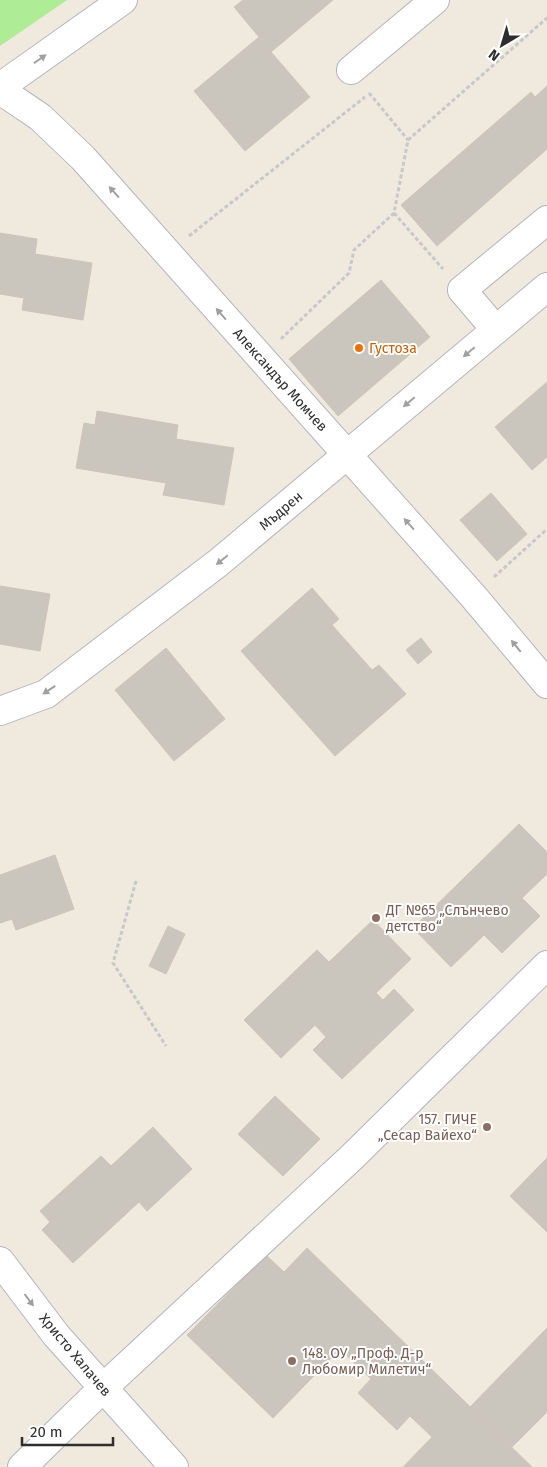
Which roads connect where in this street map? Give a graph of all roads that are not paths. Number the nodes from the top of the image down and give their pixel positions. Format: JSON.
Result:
{"nodes":[{"id":1,"x":123,"y":0,"type":"edge"},
{"id":2,"x":435,"y":0,"type":"edge"},
{"id":3,"x":351,"y":70,"type":"road end"},
{"id":4,"x":0,"y":88,"type":"edge"},
{"id":5,"x":547,"y":220,"type":"edge"},
{"id":6,"x":547,"y":287,"type":"edge"},
{"id":7,"x":496,"y":330,"type":"junction"},
{"id":8,"x":347,"y":455,"type":"junction"},
{"id":9,"x":547,"y":684,"type":"edge"},
{"id":10,"x":0,"y":712,"type":"edge"},
{"id":11,"x":547,"y":965,"type":"edge"},
{"id":12,"x":0,"y":1261,"type":"edge"},
{"id":13,"x":103,"y":1388,"type":"junction"},
{"id":14,"x":22,"y":1467,"type":"edge"},
{"id":15,"x":174,"y":1467,"type":"edge"}],
"edges":[{"from":4,"to":1,"type":"street","one_way":true},
{"from":2,"to":3,"type":"street"},
{"from":8,"to":4,"type":"street","name":"Александър Момчев","one_way":true},
{"from":5,"to":7,"type":"street"},
{"from":6,"to":7,"type":"street","name":"Мъдрен"},
{"from":7,"to":8,"type":"street","name":"Мъдрен","one_way":true},
{"from":9,"to":8,"type":"street","name":"Александър Момчев","one_way":true},
{"from":8,"to":10,"type":"street","name":"Мъдрен","one_way":true},
{"from":11,"to":13,"type":"street"},
{"from":12,"to":13,"type":"street","name":"Христо Халачев","one_way":true},
{"from":13,"to":14,"type":"street"},
{"from":13,"to":15,"type":"street","name":"Христо Халачев"}]}
